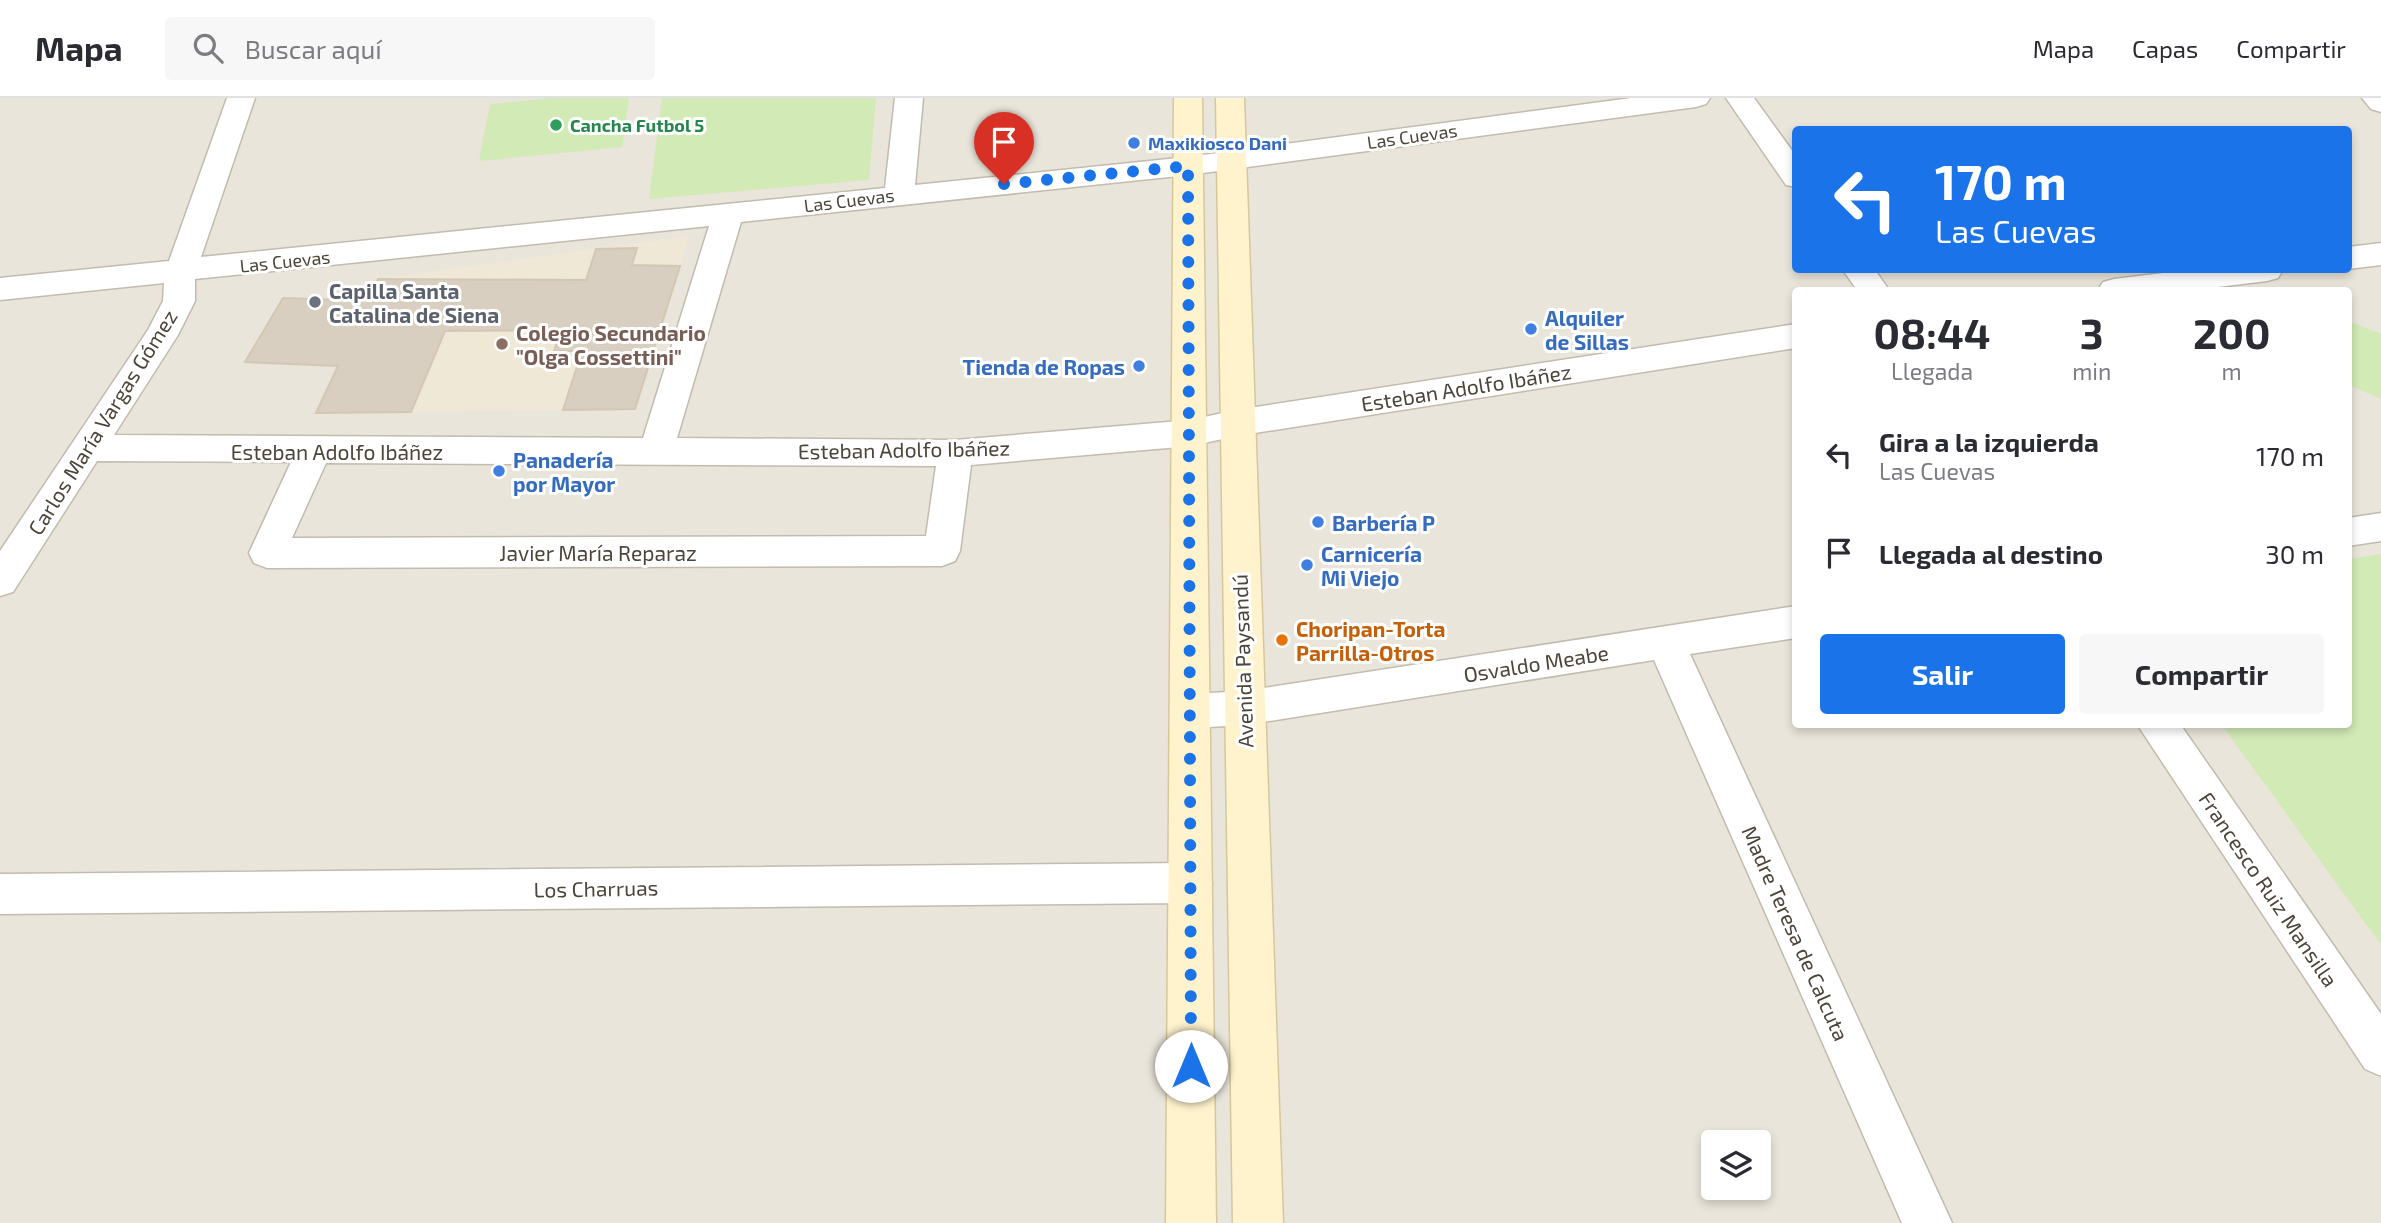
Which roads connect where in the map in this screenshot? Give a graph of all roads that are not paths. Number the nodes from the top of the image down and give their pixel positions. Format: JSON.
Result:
{"nodes":[{"id":1,"x":241,"y":98,"type":"edge"},
{"id":2,"x":909,"y":98,"type":"edge"},
{"id":3,"x":1188,"y":98,"type":"edge"},
{"id":4,"x":1230,"y":98,"type":"edge"},
{"id":5,"x":1696,"y":98,"type":"edge"},
{"id":6,"x":1741,"y":98,"type":"edge"},
{"id":7,"x":2376,"y":98,"type":"edge"},
{"id":8,"x":2381,"y":103,"type":"edge"},
{"id":9,"x":1231,"y":161,"type":"junction"},
{"id":10,"x":1188,"y":166,"type":"junction"},
{"id":11,"x":1792,"y":172,"type":"edge"},
{"id":12,"x":899,"y":194,"type":"junction"},
{"id":13,"x":728,"y":214,"type":"junction"},
{"id":14,"x":2381,"y":254,"type":"edge"},
{"id":15,"x":2352,"y":258,"type":"edge"},
{"id":16,"x":180,"y":273,"type":"junction"},
{"id":17,"x":2244,"y":273,"type":"edge"},
{"id":18,"x":2137,"y":287,"type":"edge"},
{"id":19,"x":0,"y":289,"type":"edge"},
{"id":20,"x":1792,"y":337,"type":"edge"},
{"id":21,"x":1236,"y":423,"type":"junction"},
{"id":22,"x":1191,"y":433,"type":"junction"},
{"id":23,"x":88,"y":448,"type":"junction"},
{"id":24,"x":656,"y":450,"type":"junction"},
{"id":25,"x":313,"y":452,"type":"junction"},
{"id":26,"x":955,"y":453,"type":"junction"},
{"id":27,"x":2381,"y":527,"type":"edge"},
{"id":28,"x":2352,"y":531,"type":"edge"},
{"id":29,"x":16,"y":535,"type":"edge"},
{"id":30,"x":0,"y":581,"type":"edge"},
{"id":31,"x":1792,"y":623,"type":"edge"},
{"id":32,"x":1666,"y":643,"type":"junction"},
{"id":33,"x":1244,"y":708,"type":"junction"},
{"id":34,"x":1192,"y":711,"type":"junction"},
{"id":35,"x":2160,"y":728,"type":"edge"},
{"id":36,"x":1191,"y":883,"type":"junction"},
{"id":37,"x":0,"y":894,"type":"edge"},
{"id":38,"x":2381,"y":1053,"type":"edge"},
{"id":39,"x":1192,"y":1223,"type":"edge"},
{"id":40,"x":1258,"y":1223,"type":"edge"},
{"id":41,"x":1927,"y":1223,"type":"edge"}],
"edges":[{"from":1,"to":16,"type":"street","name":"Carlos María Vargas Gómez"},
{"from":2,"to":12,"type":"street"},
{"from":3,"to":10,"type":"main road"},
{"from":4,"to":9,"type":"main road","name":"Avenida Paysandú"},
{"from":5,"to":9,"type":"street","name":"Las Cuevas"},
{"from":6,"to":11,"type":"street"},
{"from":7,"to":8,"type":"street"},
{"from":9,"to":10,"type":"street","name":"Las Cuevas"},
{"from":9,"to":21,"type":"main road","name":"Avenida Paysandú"},
{"from":10,"to":12,"type":"street","name":"Las Cuevas"},
{"from":10,"to":22,"type":"main road"},
{"from":12,"to":13,"type":"street","name":"Las Cuevas"},
{"from":13,"to":16,"type":"street","name":"Las Cuevas"},
{"from":13,"to":24,"type":"street"},
{"from":14,"to":15,"type":"street"},
{"from":16,"to":19,"type":"street","name":"Las Cuevas"},
{"from":16,"to":23,"type":"street","name":"Carlos María Vargas Gómez"},
{"from":17,"to":18,"type":"street"},
{"from":20,"to":21,"type":"street","name":"Esteban Adolfo Ibáñez"},
{"from":21,"to":22,"type":"street","name":"Esteban Adolfo Ibáñez"},
{"from":21,"to":33,"type":"main road","name":"Avenida Paysandú"},
{"from":22,"to":26,"type":"street","name":"Esteban Adolfo Ibáñez"},
{"from":22,"to":34,"type":"main road"},
{"from":23,"to":25,"type":"street","name":"Esteban Adolfo Ibáñez"},
{"from":23,"to":29,"type":"street","name":"Carlos María Vargas Gómez"},
{"from":24,"to":25,"type":"street","name":"Esteban Adolfo Ibáñez"},
{"from":24,"to":26,"type":"street","name":"Esteban Adolfo Ibáñez"},
{"from":25,"to":26,"type":"street","name":"Javier María Reparaz"},
{"from":27,"to":28,"type":"street"},
{"from":29,"to":30,"type":"street","name":"Carlos María Vargas Gómez"},
{"from":31,"to":32,"type":"street","name":"Osvaldo Meabe"},
{"from":32,"to":33,"type":"street","name":"Osvaldo Meabe"},
{"from":32,"to":41,"type":"street","name":"Madre Teresa de Calcuta"},
{"from":33,"to":34,"type":"street","name":"Osvaldo Meabe"},
{"from":33,"to":40,"type":"main road","name":"Avenida Paysandú"},
{"from":34,"to":36,"type":"main road"},
{"from":35,"to":38,"type":"street","name":"Francesco Ruiz Mansilla"},
{"from":36,"to":37,"type":"street","name":"Los Charruas"},
{"from":36,"to":39,"type":"main road"}]}
